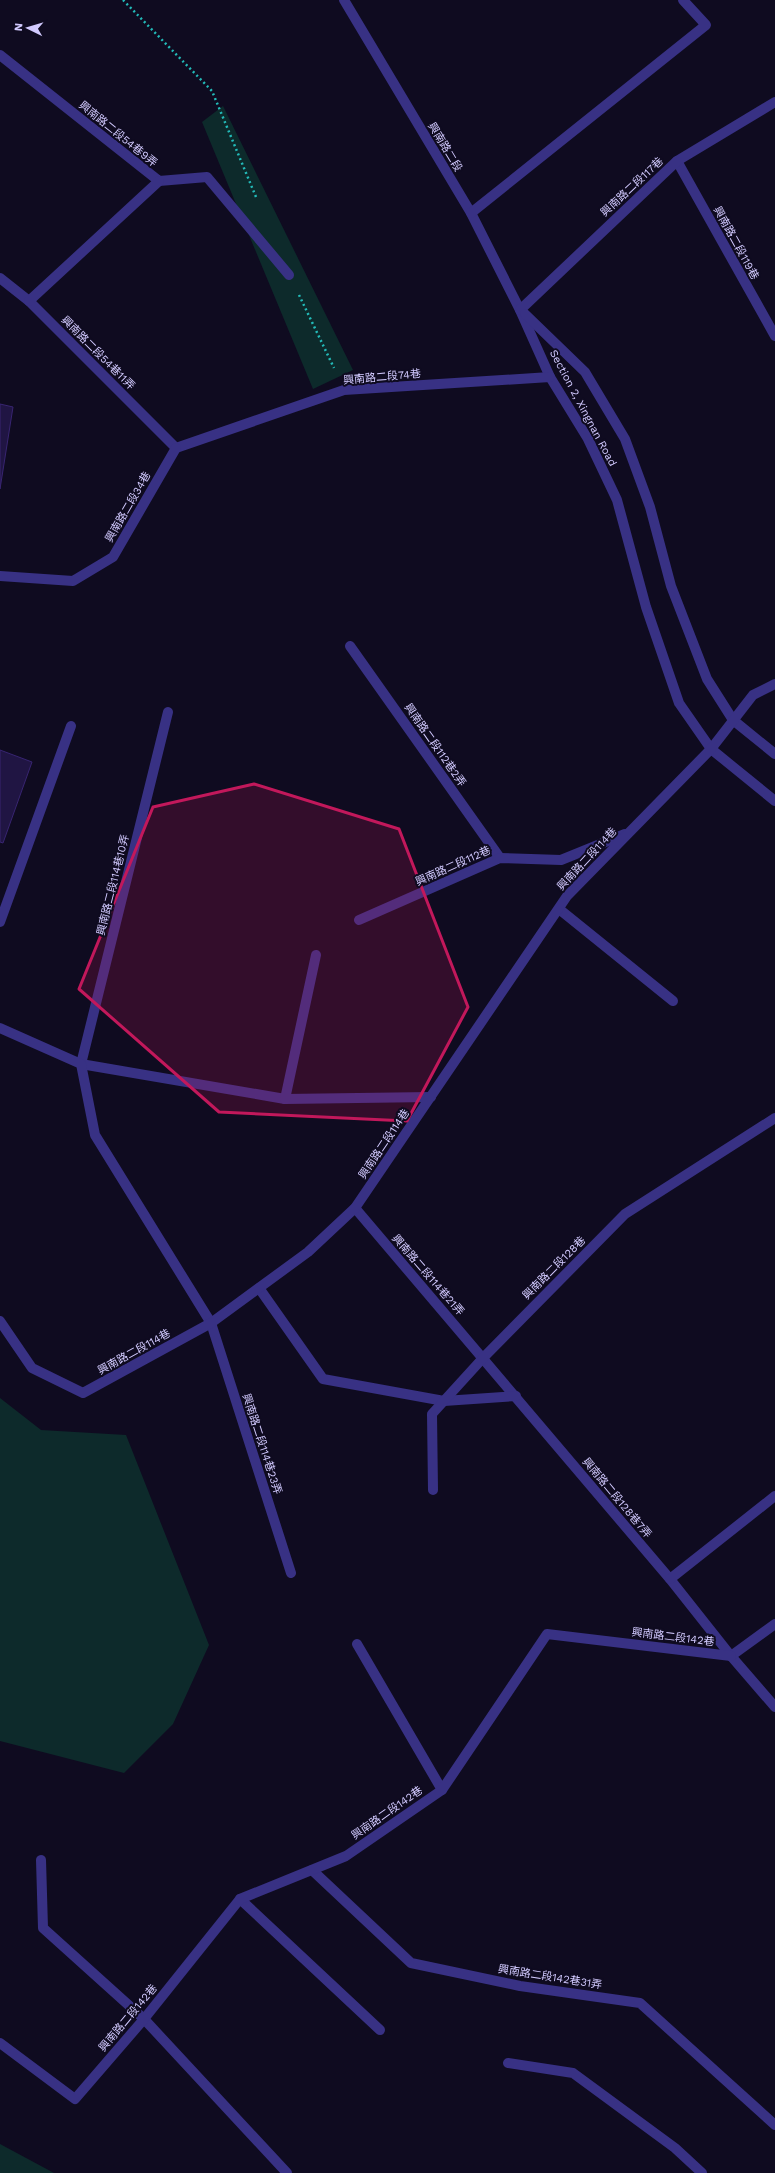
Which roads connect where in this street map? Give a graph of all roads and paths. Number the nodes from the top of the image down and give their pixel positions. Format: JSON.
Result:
{"nodes":[{"id":1,"x":344,"y":0,"type":"edge"},
{"id":2,"x":683,"y":0,"type":"edge"},
{"id":3,"x":0,"y":55,"type":"edge"},
{"id":4,"x":775,"y":102,"type":"edge"},
{"id":5,"x":677,"y":161,"type":"junction"},
{"id":6,"x":159,"y":181,"type":"junction"},
{"id":7,"x":471,"y":213,"type":"junction"},
{"id":8,"x":290,"y":275,"type":"dead end"},
{"id":9,"x":0,"y":278,"type":"edge"},
{"id":10,"x":29,"y":301,"type":"junction"},
{"id":11,"x":520,"y":310,"type":"junction"},
{"id":12,"x":775,"y":336,"type":"edge"},
{"id":13,"x":550,"y":377,"type":"junction"},
{"id":14,"x":176,"y":448,"type":"junction"},
{"id":15,"x":0,"y":576,"type":"edge"},
{"id":16,"x":350,"y":646,"type":"dead end"},
{"id":17,"x":775,"y":684,"type":"edge"},
{"id":18,"x":168,"y":712,"type":"dead end"},
{"id":19,"x":733,"y":720,"type":"junction"},
{"id":20,"x":71,"y":726,"type":"dead end"},
{"id":21,"x":711,"y":749,"type":"junction"},
{"id":22,"x":775,"y":754,"type":"edge"},
{"id":23,"x":775,"y":801,"type":"edge"},
{"id":24,"x":628,"y":833,"type":"junction"},
{"id":25,"x":500,"y":858,"type":"junction"},
{"id":26,"x":559,"y":908,"type":"junction"},
{"id":27,"x":359,"y":920,"type":"dead end"},
{"id":28,"x":0,"y":922,"type":"edge"},
{"id":29,"x":316,"y":955,"type":"dead end"},
{"id":30,"x":673,"y":1001,"type":"dead end"},
{"id":31,"x":0,"y":1028,"type":"edge"},
{"id":32,"x":80,"y":1064,"type":"junction"},
{"id":33,"x":431,"y":1097,"type":"junction"},
{"id":34,"x":285,"y":1099,"type":"junction"},
{"id":35,"x":775,"y":1118,"type":"edge"},
{"id":36,"x":355,"y":1208,"type":"junction"},
{"id":37,"x":259,"y":1288,"type":"junction"},
{"id":38,"x":0,"y":1321,"type":"edge"},
{"id":39,"x":211,"y":1323,"type":"junction"},
{"id":40,"x":483,"y":1358,"type":"junction"},
{"id":41,"x":516,"y":1396,"type":"junction"},
{"id":42,"x":444,"y":1401,"type":"junction"},
{"id":43,"x":433,"y":1490,"type":"dead end"},
{"id":44,"x":775,"y":1496,"type":"edge"},
{"id":45,"x":291,"y":1572,"type":"dead end"},
{"id":46,"x":670,"y":1579,"type":"junction"},
{"id":47,"x":775,"y":1624,"type":"edge"},
{"id":48,"x":357,"y":1644,"type":"dead end"},
{"id":49,"x":731,"y":1656,"type":"junction"},
{"id":50,"x":775,"y":1707,"type":"edge"},
{"id":51,"x":442,"y":1790,"type":"junction"},
{"id":52,"x":41,"y":1860,"type":"dead end"},
{"id":53,"x":312,"y":1870,"type":"junction"},
{"id":54,"x":240,"y":1898,"type":"junction"},
{"id":55,"x":144,"y":2019,"type":"junction"},
{"id":56,"x":380,"y":2030,"type":"dead end"},
{"id":57,"x":0,"y":2043,"type":"edge"},
{"id":58,"x":508,"y":2063,"type":"dead end"},
{"id":59,"x":775,"y":2125,"type":"edge"},
{"id":60,"x":287,"y":2173,"type":"edge"},
{"id":61,"x":702,"y":2173,"type":"edge"}],
"edges":[{"from":1,"to":7,"type":"street","name":"興南路二段"},
{"from":2,"to":7,"type":"street"},
{"from":3,"to":6,"type":"street","name":"興南路二段54巷9弄"},
{"from":4,"to":5,"type":"street","name":"興南路二段117巷"},
{"from":5,"to":11,"type":"street","name":"興南路二段117巷"},
{"from":5,"to":12,"type":"street","name":"興南路二段119巷"},
{"from":6,"to":8,"type":"street","name":"興南路二段54巷9弄"},
{"from":6,"to":10,"type":"street"},
{"from":7,"to":11,"type":"street","name":"興南路二段"},
{"from":9,"to":10,"type":"street","name":"興南路二段54巷11弄"},
{"from":10,"to":14,"type":"street","name":"興南路二段54巷11弄"},
{"from":11,"to":13,"type":"street","name":"Section 2, Xingnan Road"},
{"from":11,"to":19,"type":"street","name":"Section 2, Xingnan Road"},
{"from":13,"to":14,"type":"street","name":"興南路二段74巷"},
{"from":13,"to":21,"type":"street","name":"Section 2, Xingnan Road"},
{"from":14,"to":15,"type":"street","name":"興南路二段34巷"},
{"from":16,"to":25,"type":"street","name":"興南路二段112巷2弄"},
{"from":17,"to":19,"type":"street","name":"興南路二段114巷"},
{"from":18,"to":32,"type":"street","name":"興南路二段114巷10弄"},
{"from":19,"to":21,"type":"street","name":"興南路二段114巷"},
{"from":19,"to":22,"type":"street","name":"Section 2, Xingnan Road"},
{"from":20,"to":28,"type":"street"},
{"from":21,"to":23,"type":"street","name":"Section 2, Xingnan Road"},
{"from":21,"to":24,"type":"street","name":"興南路二段114巷"},
{"from":24,"to":25,"type":"street","name":"興南路二段112巷"},
{"from":24,"to":26,"type":"street","name":"興南路二段114巷"},
{"from":25,"to":27,"type":"street","name":"興南路二段112巷"},
{"from":26,"to":30,"type":"street"},
{"from":26,"to":33,"type":"street","name":"興南路二段114巷"},
{"from":29,"to":34,"type":"street"},
{"from":31,"to":32,"type":"street"},
{"from":32,"to":34,"type":"street"},
{"from":32,"to":39,"type":"street","name":"興南路二段114巷23弄"},
{"from":33,"to":34,"type":"street"},
{"from":33,"to":36,"type":"street","name":"興南路二段114巷"},
{"from":35,"to":40,"type":"street","name":"興南路二段128巷"},
{"from":36,"to":37,"type":"street","name":"興南路二段114巷"},
{"from":36,"to":40,"type":"street","name":"興南路二段114巷21弄"},
{"from":37,"to":39,"type":"street","name":"興南路二段114巷"},
{"from":37,"to":42,"type":"street"},
{"from":38,"to":39,"type":"street","name":"興南路二段114巷"},
{"from":39,"to":45,"type":"street","name":"興南路二段114巷23弄"},
{"from":40,"to":41,"type":"street","name":"興南路二段128巷7弄"},
{"from":40,"to":42,"type":"street","name":"興南路二段128巷"},
{"from":41,"to":42,"type":"street"},
{"from":41,"to":46,"type":"street","name":"興南路二段128巷7弄"},
{"from":42,"to":43,"type":"street","name":"興南路二段128巷"},
{"from":44,"to":46,"type":"street"},
{"from":46,"to":49,"type":"street","name":"興南路二段128巷7弄"},
{"from":47,"to":49,"type":"street"},
{"from":48,"to":51,"type":"street"},
{"from":49,"to":50,"type":"street","name":"興南路二段128巷7弄"},
{"from":49,"to":51,"type":"street","name":"興南路二段142巷"},
{"from":51,"to":53,"type":"street","name":"興南路二段142巷"},
{"from":52,"to":55,"type":"street"},
{"from":53,"to":54,"type":"street","name":"興南路二段142巷"},
{"from":53,"to":59,"type":"street","name":"興南路二段142巷31弄"},
{"from":54,"to":55,"type":"street","name":"興南路二段142巷"},
{"from":54,"to":56,"type":"street"},
{"from":55,"to":57,"type":"street","name":"興南路二段142巷"},
{"from":55,"to":60,"type":"street"},
{"from":58,"to":61,"type":"street"}]}
